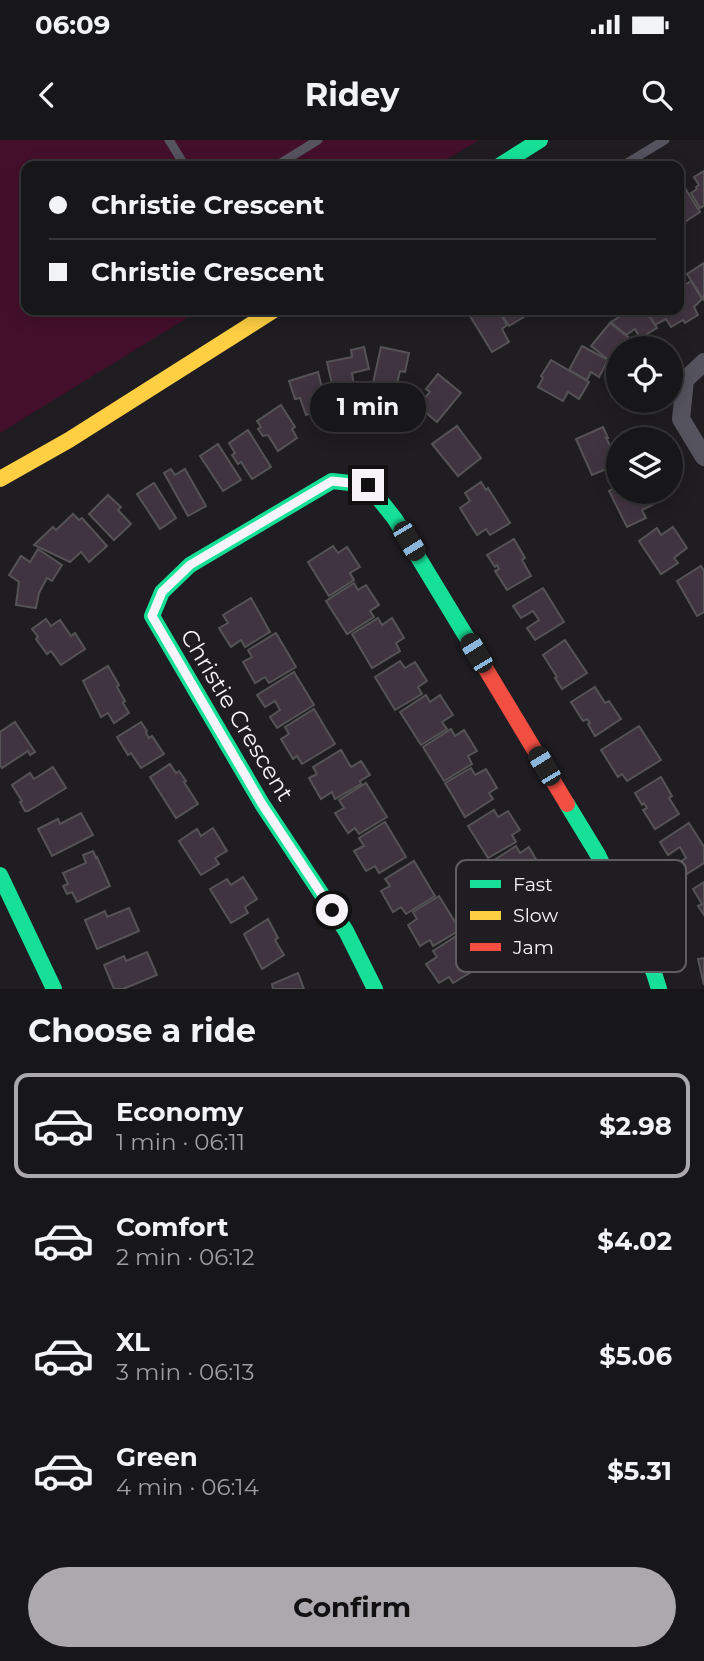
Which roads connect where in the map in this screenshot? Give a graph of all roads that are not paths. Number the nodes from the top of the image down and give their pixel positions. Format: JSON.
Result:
{"nodes":[{"id":1,"x":169,"y":140,"type":"edge"},
{"id":2,"x":318,"y":140,"type":"edge"},
{"id":3,"x":540,"y":140,"type":"edge"},
{"id":4,"x":665,"y":140,"type":"edge"},
{"id":5,"x":182,"y":161,"type":"edge"},
{"id":6,"x":284,"y":161,"type":"edge"},
{"id":7,"x":507,"y":161,"type":"edge"},
{"id":8,"x":630,"y":161,"type":"edge"},
{"id":9,"x":266,"y":315,"type":"edge"},
{"id":10,"x":704,"y":362,"type":"edge"},
{"id":11,"x":704,"y":457,"type":"edge"},
{"id":12,"x":0,"y":479,"type":"edge"},
{"id":13,"x":600,"y":860,"type":"edge"},
{"id":14,"x":0,"y":875,"type":"edge"},
{"id":15,"x":654,"y":972,"type":"edge"},
{"id":16,"x":54,"y":989,"type":"edge"},
{"id":17,"x":375,"y":989,"type":"edge"},
{"id":18,"x":659,"y":989,"type":"edge"}],
"edges":[{"from":1,"to":5,"type":"lane"},
{"from":2,"to":6,"type":"lane"},
{"from":3,"to":7,"type":"street"},
{"from":4,"to":8,"type":"lane"},
{"from":9,"to":12,"type":"street"},
{"from":10,"to":11,"type":"street"},
{"from":13,"to":17,"type":"street","name":"Christie Crescent"},
{"from":14,"to":16,"type":"street"},
{"from":15,"to":18,"type":"street","name":"Christie Crescent"}]}
